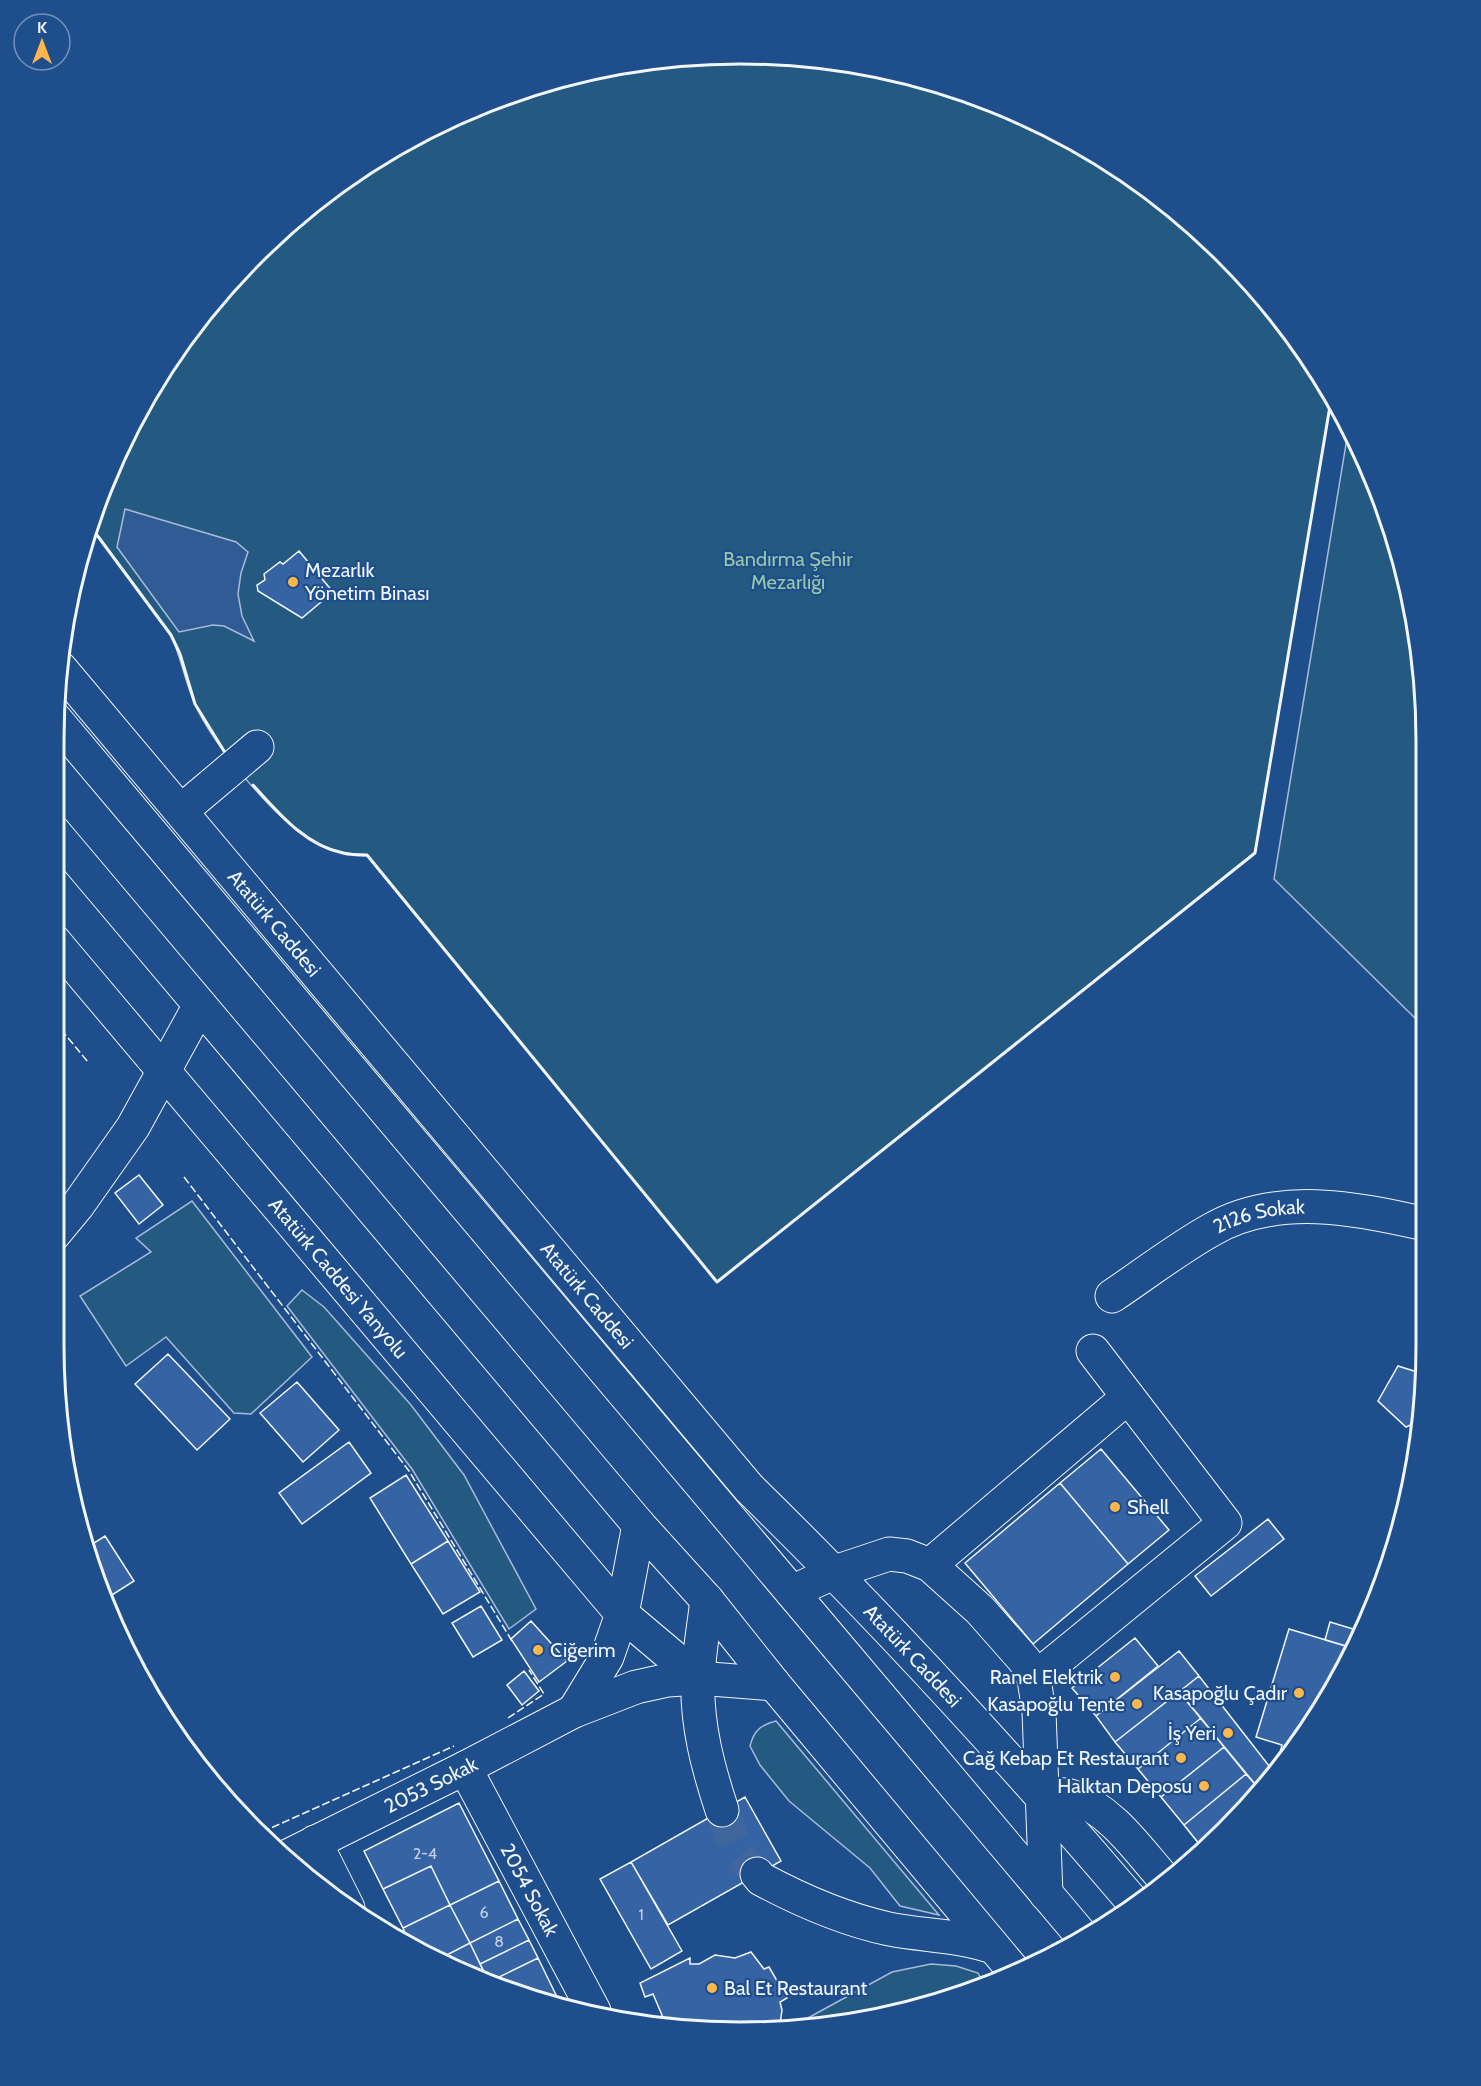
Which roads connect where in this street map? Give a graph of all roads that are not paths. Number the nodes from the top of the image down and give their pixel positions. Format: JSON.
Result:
{"nodes":[{"id":1,"x":68,"y":677,"type":"edge"},
{"id":2,"x":65,"y":731,"type":"edge"},
{"id":3,"x":257,"y":747,"type":"dead end"},
{"id":4,"x":181,"y":811,"type":"junction"},
{"id":5,"x":65,"y":845,"type":"edge"},
{"id":6,"x":65,"y":954,"type":"edge"},
{"id":7,"x":200,"y":1005,"type":"junction"},
{"id":8,"x":163,"y":1070,"type":"junction"},
{"id":9,"x":65,"y":1221,"type":"edge"},
{"id":10,"x":1416,"y":1222,"type":"edge"},
{"id":11,"x":1112,"y":1296,"type":"dead end"},
{"id":12,"x":1093,"y":1351,"type":"dead end"},
{"id":13,"x":1128,"y":1397,"type":"junction"},
{"id":14,"x":639,"y":1526,"type":"junction"},
{"id":15,"x":930,"y":1565,"type":"junction"},
{"id":16,"x":835,"y":1572,"type":"junction"},
{"id":17,"x":792,"y":1592,"type":"junction"},
{"id":18,"x":706,"y":1600,"type":"junction"},
{"id":19,"x":622,"y":1614,"type":"junction"},
{"id":20,"x":698,"y":1678,"type":"junction"},
{"id":21,"x":1034,"y":1679,"type":"junction"},
{"id":22,"x":774,"y":1684,"type":"junction"},
{"id":23,"x":574,"y":1711,"type":"junction"},
{"id":24,"x":465,"y":1768,"type":"junction"},
{"id":25,"x":1041,"y":1794,"type":"junction"},
{"id":26,"x":722,"y":1810,"type":"tunnel mouth"},
{"id":27,"x":315,"y":1842,"type":"junction"},
{"id":28,"x":294,"y":1853,"type":"edge"},
{"id":29,"x":757,"y":1874,"type":"tunnel mouth"},
{"id":30,"x":1161,"y":1875,"type":"edge"},
{"id":31,"x":338,"y":1889,"type":"edge"},
{"id":32,"x":1046,"y":1894,"type":"junction"},
{"id":33,"x":1130,"y":1898,"type":"edge"},
{"id":34,"x":1078,"y":1931,"type":"edge"},
{"id":35,"x":993,"y":1947,"type":"junction"},
{"id":36,"x":1009,"y":1965,"type":"edge"},
{"id":37,"x":590,"y":2004,"type":"edge"}],
"edges":[{"from":1,"to":4,"type":"main road","name":"Atatürk Caddesi"},
{"from":2,"to":17,"type":"main road","name":"Atatürk Caddesi"},
{"from":3,"to":4,"type":"main road"},
{"from":4,"to":16,"type":"main road","name":"Atatürk Caddesi"},
{"from":5,"to":7,"type":"main road"},
{"from":6,"to":8,"type":"main road","name":"Atatürk Caddesi Yanyolu"},
{"from":7,"to":8,"type":"main road"},
{"from":7,"to":14,"type":"main road"},
{"from":8,"to":9,"type":"main road"},
{"from":8,"to":19,"type":"main road","name":"Atatürk Caddesi Yanyolu"},
{"from":10,"to":11,"type":"main road","name":"2126 Sokak"},
{"from":12,"to":13,"type":"main road"},
{"from":13,"to":15,"type":"main road"},
{"from":13,"to":21,"type":"main road"},
{"from":14,"to":18,"type":"main road"},
{"from":14,"to":19,"type":"main road"},
{"from":15,"to":16,"type":"main road"},
{"from":15,"to":21,"type":"main road"},
{"from":16,"to":17,"type":"main road"},
{"from":16,"to":25,"type":"main road","name":"Atatürk Caddesi"},
{"from":17,"to":32,"type":"main road","name":"Atatürk Caddesi"},
{"from":18,"to":20,"type":"main road"},
{"from":18,"to":22,"type":"main road"},
{"from":19,"to":20,"type":"main road","name":"Atatürk Caddesi Yanyolu"},
{"from":19,"to":23,"type":"main road"},
{"from":20,"to":22,"type":"main road","name":"2053 Sokak"},
{"from":20,"to":23,"type":"main road","name":"2053 Sokak"},
{"from":20,"to":26,"type":"main road"},
{"from":21,"to":25,"type":"main road"},
{"from":22,"to":35,"type":"main road"},
{"from":23,"to":24,"type":"main road","name":"2053 Sokak"},
{"from":24,"to":27,"type":"main road","name":"2053 Sokak"},
{"from":24,"to":37,"type":"main road","name":"2054 Sokak"},
{"from":25,"to":30,"type":"main road"},
{"from":25,"to":32,"type":"main road"},
{"from":25,"to":33,"type":"main road","name":"Atatürk Caddesi"},
{"from":27,"to":28,"type":"main road","name":"2053 Sokak"},
{"from":27,"to":31,"type":"main road"},
{"from":29,"to":35,"type":"main road"},
{"from":32,"to":34,"type":"main road","name":"Atatürk Caddesi"},
{"from":35,"to":36,"type":"main road"}]}
